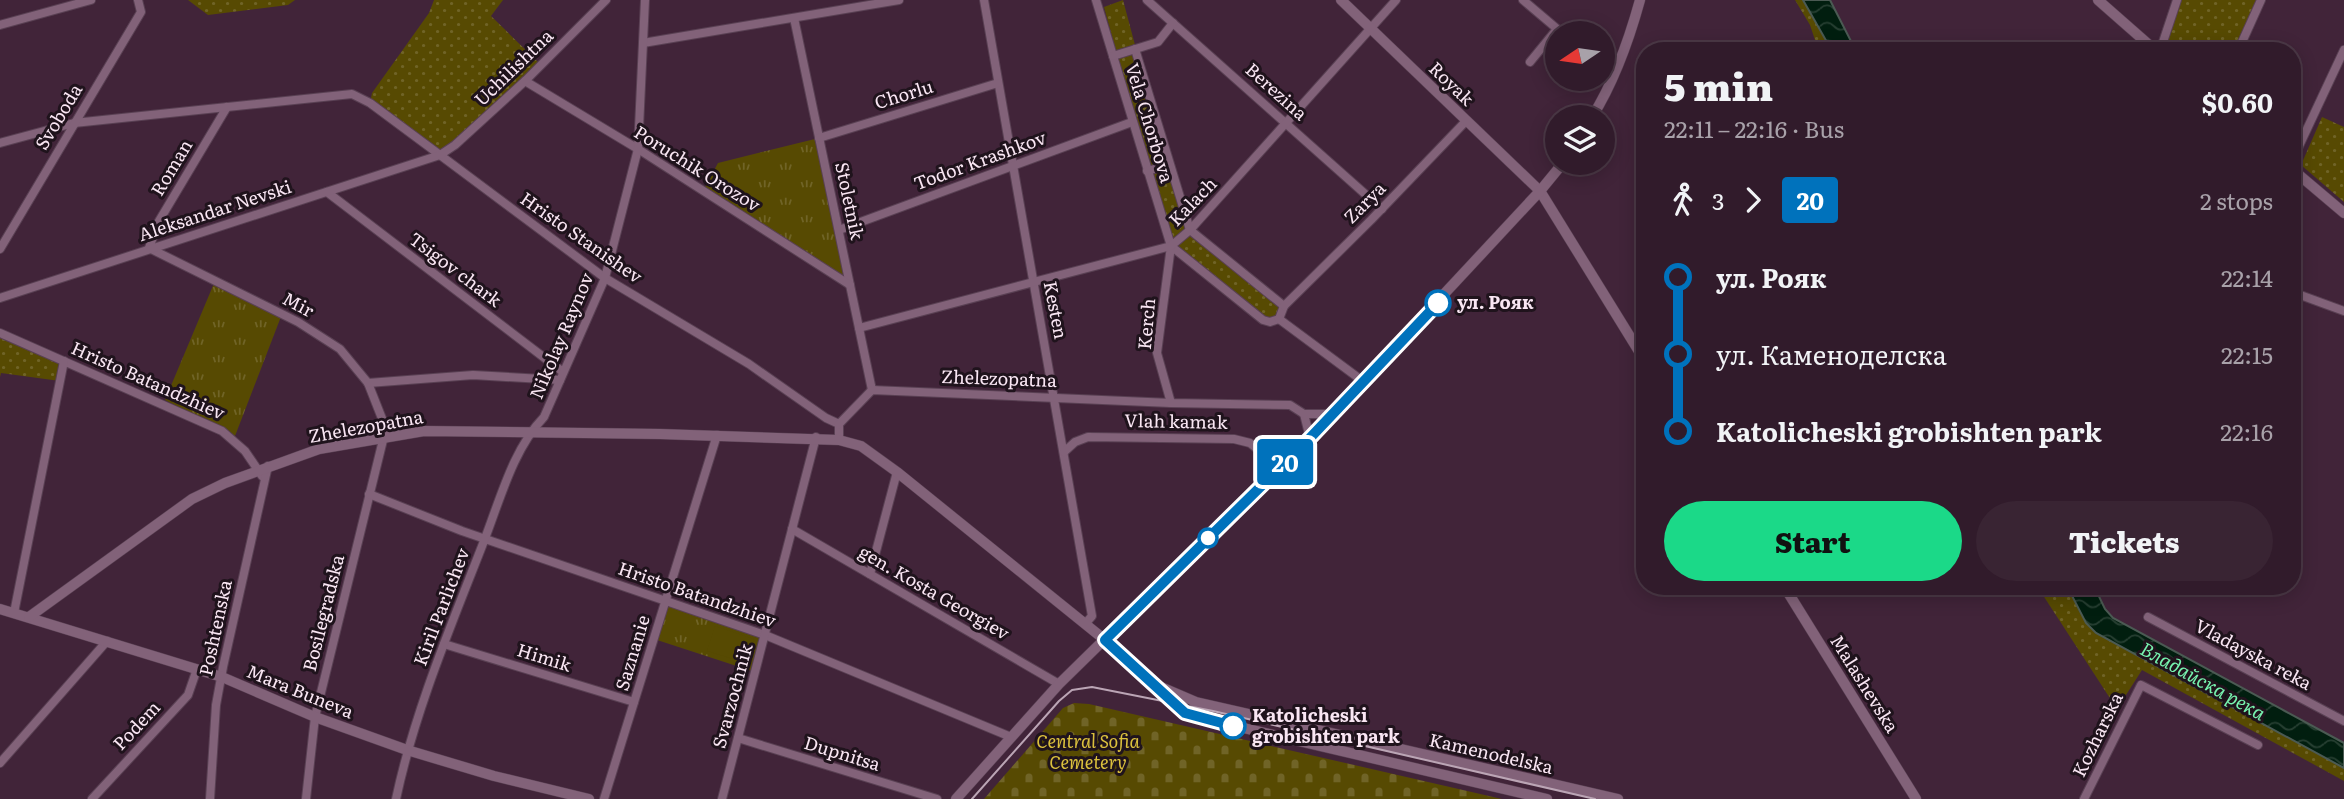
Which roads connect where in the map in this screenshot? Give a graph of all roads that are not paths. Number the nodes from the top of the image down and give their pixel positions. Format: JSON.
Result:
{"nodes":[{"id":1,"x":91,"y":0,"type":"edge"},
{"id":2,"x":138,"y":0,"type":"edge"},
{"id":3,"x":606,"y":0,"type":"edge"},
{"id":4,"x":645,"y":0,"type":"edge"},
{"id":5,"x":899,"y":0,"type":"edge"},
{"id":6,"x":984,"y":0,"type":"edge"},
{"id":7,"x":1096,"y":0,"type":"edge"},
{"id":8,"x":1147,"y":0,"type":"edge"},
{"id":9,"x":1341,"y":0,"type":"edge"},
{"id":10,"x":1396,"y":0,"type":"edge"},
{"id":11,"x":1523,"y":0,"type":"edge"},
{"id":12,"x":1640,"y":0,"type":"edge"},
{"id":13,"x":2177,"y":0,"type":"edge"},
{"id":14,"x":2261,"y":0,"type":"edge"},
{"id":15,"x":2102,"y":1,"type":"edge"},
{"id":16,"x":58,"y":4,"type":"edge"},
{"id":17,"x":794,"y":18,"type":"junction"},
{"id":18,"x":1547,"y":21,"type":"edge"},
{"id":19,"x":1173,"y":23,"type":"junction"},
{"id":20,"x":0,"y":24,"type":"edge"},
{"id":21,"x":1371,"y":29,"type":"junction"},
{"id":22,"x":2148,"y":42,"type":"edge"},
{"id":23,"x":2161,"y":42,"type":"edge"},
{"id":24,"x":2242,"y":42,"type":"edge"},
{"id":25,"x":643,"y":43,"type":"junction"},
{"id":26,"x":1545,"y":46,"type":"edge"},
{"id":27,"x":1135,"y":49,"type":"junction"},
{"id":28,"x":2344,"y":50,"type":"edge"},
{"id":29,"x":1113,"y":56,"type":"junction"},
{"id":30,"x":1530,"y":62,"type":"dead end"},
{"id":31,"x":525,"y":81,"type":"junction"},
{"id":32,"x":998,"y":83,"type":"junction"},
{"id":33,"x":1598,"y":105,"type":"edge"},
{"id":34,"x":227,"y":107,"type":"junction"},
{"id":35,"x":1466,"y":121,"type":"junction"},
{"id":36,"x":1132,"y":122,"type":"junction"},
{"id":37,"x":1286,"y":122,"type":"junction"},
{"id":38,"x":74,"y":123,"type":"junction"},
{"id":39,"x":819,"y":138,"type":"junction"},
{"id":40,"x":2301,"y":142,"type":"edge"},
{"id":41,"x":0,"y":143,"type":"edge"},
{"id":42,"x":638,"y":149,"type":"junction"},
{"id":43,"x":440,"y":155,"type":"junction"},
{"id":44,"x":1169,"y":165,"type":"junction"},
{"id":45,"x":1013,"y":166,"type":"junction"},
{"id":46,"x":1147,"y":172,"type":"junction"},
{"id":47,"x":1553,"y":175,"type":"edge"},
{"id":48,"x":2301,"y":177,"type":"edge"},
{"id":49,"x":1540,"y":191,"type":"junction"},
{"id":50,"x":327,"y":192,"type":"junction"},
{"id":51,"x":1382,"y":209,"type":"junction"},
{"id":52,"x":2344,"y":213,"type":"edge"},
{"id":53,"x":839,"y":230,"type":"junction"},
{"id":54,"x":1190,"y":230,"type":"junction"},
{"id":55,"x":1171,"y":246,"type":"junction"},
{"id":56,"x":149,"y":248,"type":"junction"},
{"id":57,"x":0,"y":249,"type":"edge"},
{"id":58,"x":605,"y":278,"type":"junction"},
{"id":59,"x":1034,"y":282,"type":"junction"},
{"id":60,"x":850,"y":285,"type":"junction"},
{"id":61,"x":2301,"y":295,"type":"edge"},
{"id":62,"x":0,"y":298,"type":"edge"},
{"id":63,"x":1284,"y":306,"type":"junction"},
{"id":64,"x":2344,"y":311,"type":"edge"},
{"id":65,"x":1279,"y":319,"type":"junction"},
{"id":66,"x":859,"y":328,"type":"junction"},
{"id":67,"x":0,"y":333,"type":"edge"},
{"id":68,"x":1636,"y":346,"type":"edge"},
{"id":69,"x":64,"y":361,"type":"junction"},
{"id":70,"x":562,"y":376,"type":"junction"},
{"id":71,"x":1364,"y":382,"type":"junction"},
{"id":72,"x":368,"y":383,"type":"junction"},
{"id":73,"x":872,"y":390,"type":"junction"},
{"id":74,"x":1055,"y":397,"type":"junction"},
{"id":75,"x":1171,"y":403,"type":"junction"},
{"id":76,"x":1304,"y":414,"type":"junction"},
{"id":77,"x":1334,"y":414,"type":"junction"},
{"id":78,"x":839,"y":424,"type":"junction"},
{"id":79,"x":530,"y":431,"type":"junction"},
{"id":80,"x":717,"y":435,"type":"junction"},
{"id":81,"x":384,"y":436,"type":"junction"},
{"id":82,"x":816,"y":438,"type":"junction"},
{"id":83,"x":1310,"y":438,"type":"junction"},
{"id":84,"x":839,"y":440,"type":"junction"},
{"id":85,"x":1064,"y":452,"type":"junction"},
{"id":86,"x":263,"y":468,"type":"junction"},
{"id":87,"x":897,"y":472,"type":"junction"},
{"id":88,"x":1266,"y":480,"type":"junction"},
{"id":89,"x":369,"y":494,"type":"junction"},
{"id":90,"x":792,"y":529,"type":"junction"},
{"id":91,"x":485,"y":538,"type":"junction"},
{"id":92,"x":870,"y":574,"type":"junction"},
{"id":93,"x":1790,"y":595,"type":"edge"},
{"id":94,"x":666,"y":601,"type":"junction"},
{"id":95,"x":0,"y":609,"type":"edge"},
{"id":96,"x":15,"y":613,"type":"junction"},
{"id":97,"x":29,"y":617,"type":"junction"},
{"id":98,"x":2148,"y":617,"type":"dead end"},
{"id":99,"x":1085,"y":624,"type":"junction"},
{"id":100,"x":765,"y":635,"type":"junction"},
{"id":101,"x":1105,"y":640,"type":"junction"},
{"id":102,"x":107,"y":641,"type":"junction"},
{"id":103,"x":444,"y":644,"type":"junction"},
{"id":104,"x":197,"y":669,"type":"junction"},
{"id":105,"x":222,"y":677,"type":"junction"},
{"id":106,"x":1059,"y":684,"type":"junction"},
{"id":107,"x":1154,"y":684,"type":"junction"},
{"id":108,"x":634,"y":702,"type":"junction"},
{"id":109,"x":314,"y":717,"type":"junction"},
{"id":110,"x":2344,"y":720,"type":"edge"},
{"id":111,"x":1011,"y":737,"type":"junction"},
{"id":112,"x":738,"y":738,"type":"junction"},
{"id":113,"x":2258,"y":745,"type":"dead end"},
{"id":114,"x":407,"y":750,"type":"junction"},
{"id":115,"x":0,"y":763,"type":"edge"},
{"id":116,"x":92,"y":799,"type":"edge"},
{"id":117,"x":210,"y":799,"type":"edge"},
{"id":118,"x":306,"y":799,"type":"edge"},
{"id":119,"x":396,"y":799,"type":"edge"},
{"id":120,"x":589,"y":799,"type":"edge"},
{"id":121,"x":604,"y":799,"type":"edge"},
{"id":122,"x":722,"y":799,"type":"edge"},
{"id":123,"x":937,"y":799,"type":"edge"},
{"id":124,"x":956,"y":799,"type":"edge"},
{"id":125,"x":1547,"y":799,"type":"edge"},
{"id":126,"x":1618,"y":799,"type":"edge"},
{"id":127,"x":1916,"y":799,"type":"edge"},
{"id":128,"x":2084,"y":799,"type":"edge"}],
"edges":[{"from":1,"to":16,"type":"street"},
{"from":2,"to":38,"type":"street","name":"Svoboda"},
{"from":3,"to":31,"type":"street","name":"Uchilishtna"},
{"from":4,"to":25,"type":"street","name":"Nikolay Raynov"},
{"from":5,"to":17,"type":"street"},
{"from":6,"to":32,"type":"street","name":"Kesten"},
{"from":7,"to":29,"type":"street","name":"Vela Chorbova"},
{"from":8,"to":19,"type":"street","name":"Berezina"},
{"from":9,"to":21,"type":"street","name":"Royak"},
{"from":10,"to":21,"type":"street","name":"Kalach"},
{"from":11,"to":18,"type":"street"},
{"from":12,"to":33,"type":"street"},
{"from":13,"to":23,"type":"street"},
{"from":14,"to":24,"type":"street"},
{"from":15,"to":22,"type":"street"},
{"from":16,"to":20,"type":"street"},
{"from":17,"to":25,"type":"street"},
{"from":17,"to":39,"type":"street","name":"Stoletnik"},
{"from":19,"to":27,"type":"street"},
{"from":19,"to":37,"type":"street","name":"Berezina"},
{"from":21,"to":35,"type":"street","name":"Royak"},
{"from":21,"to":37,"type":"street","name":"Kalach"},
{"from":25,"to":42,"type":"street","name":"Nikolay Raynov"},
{"from":26,"to":30,"type":"street"},
{"from":27,"to":29,"type":"street"},
{"from":27,"to":44,"type":"street","name":"Vela Chorbova"},
{"from":28,"to":40,"type":"street"},
{"from":29,"to":36,"type":"street","name":"Vela Chorbova"},
{"from":31,"to":42,"type":"street","name":"Poruchik Orozov"},
{"from":31,"to":43,"type":"street","name":"Uchilishtna"},
{"from":32,"to":39,"type":"street","name":"Chorlu"},
{"from":32,"to":45,"type":"street","name":"Kesten"},
{"from":34,"to":38,"type":"street","name":"Hristo Stanishev"},
{"from":34,"to":43,"type":"street","name":"Hristo Stanishev"},
{"from":34,"to":56,"type":"street","name":"Roman"},
{"from":35,"to":49,"type":"street","name":"Royak"},
{"from":35,"to":51,"type":"street","name":"Zarya"},
{"from":36,"to":45,"type":"street","name":"Todor Krashkov"},
{"from":36,"to":46,"type":"street","name":"Vela Chorbova"},
{"from":37,"to":51,"type":"street","name":"Berezina"},
{"from":37,"to":54,"type":"street","name":"Kalach"},
{"from":38,"to":41,"type":"street","name":"Hristo Stanishev"},
{"from":38,"to":57,"type":"street","name":"Svoboda"},
{"from":39,"to":53,"type":"street","name":"Stoletnik"},
{"from":42,"to":58,"type":"street","name":"Nikolay Raynov"},
{"from":42,"to":60,"type":"street","name":"Poruchik Orozov"},
{"from":43,"to":50,"type":"street","name":"Aleksandar Nevski"},
{"from":43,"to":58,"type":"street","name":"Hristo Stanishev"},
{"from":44,"to":46,"type":"street"},
{"from":44,"to":54,"type":"street","name":"Vela Chorbova"},
{"from":45,"to":53,"type":"street","name":"Todor Krashkov"},
{"from":45,"to":59,"type":"street","name":"Kesten"},
{"from":46,"to":55,"type":"street","name":"Vela Chorbova"},
{"from":47,"to":49,"type":"street"},
{"from":48,"to":52,"type":"street"},
{"from":49,"to":68,"type":"street"},
{"from":49,"to":71,"type":"street"},
{"from":50,"to":56,"type":"street","name":"Aleksandar Nevski"},
{"from":50,"to":70,"type":"street","name":"Tsigov chark"},
{"from":51,"to":63,"type":"street","name":"Zarya"},
{"from":53,"to":60,"type":"street","name":"Stoletnik"},
{"from":54,"to":55,"type":"street","name":"Kalach"},
{"from":54,"to":63,"type":"street"},
{"from":55,"to":59,"type":"street","name":"Kalach"},
{"from":55,"to":65,"type":"street"},
{"from":55,"to":75,"type":"street","name":"Kerch"},
{"from":56,"to":62,"type":"street","name":"Aleksandar Nevski"},
{"from":56,"to":72,"type":"street","name":"Mir"},
{"from":58,"to":70,"type":"street","name":"Nikolay Raynov"},
{"from":58,"to":78,"type":"street","name":"Hristo Stanishev"},
{"from":59,"to":66,"type":"street","name":"Kalach"},
{"from":59,"to":74,"type":"street","name":"Kesten"},
{"from":60,"to":66,"type":"street","name":"Stoletnik"},
{"from":61,"to":64,"type":"street"},
{"from":63,"to":65,"type":"street"},
{"from":65,"to":71,"type":"street"},
{"from":66,"to":73,"type":"street","name":"Stoletnik"},
{"from":67,"to":69,"type":"street","name":"Hristo Batandzhiev"},
{"from":69,"to":86,"type":"street","name":"Hristo Batandzhiev"},
{"from":69,"to":96,"type":"street"},
{"from":70,"to":72,"type":"street"},
{"from":70,"to":79,"type":"street","name":"Nikolay Raynov"},
{"from":71,"to":77,"type":"street"},
{"from":72,"to":81,"type":"street","name":"Mir"},
{"from":73,"to":74,"type":"street","name":"Zhelezopatna"},
{"from":73,"to":78,"type":"street"},
{"from":74,"to":75,"type":"street","name":"Zhelezopatna"},
{"from":74,"to":85,"type":"street","name":"Kesten"},
{"from":75,"to":76,"type":"street","name":"Vlah kamak"},
{"from":76,"to":77,"type":"street","name":"Vlah kamak"},
{"from":76,"to":83,"type":"street"},
{"from":77,"to":83,"type":"street"},
{"from":78,"to":84,"type":"street"},
{"from":79,"to":80,"type":"street","name":"Zhelezopatna"},
{"from":79,"to":81,"type":"street","name":"Zhelezopatna"},
{"from":79,"to":91,"type":"street","name":"Kiril Parlichev"},
{"from":80,"to":82,"type":"street","name":"Zhelezopatna"},
{"from":80,"to":94,"type":"street","name":"Saznanie"},
{"from":81,"to":86,"type":"street","name":"Zhelezopatna"},
{"from":81,"to":89,"type":"street","name":"Bosilegradska"},
{"from":82,"to":84,"type":"street","name":"Zhelezopatna"},
{"from":82,"to":90,"type":"street","name":"Svarzochnik"},
{"from":83,"to":88,"type":"street"},
{"from":84,"to":87,"type":"street"},
{"from":85,"to":88,"type":"street","name":"Vlah kamak"},
{"from":85,"to":99,"type":"street","name":"Kesten"},
{"from":86,"to":97,"type":"street","name":"Zhelezopatna"},
{"from":86,"to":105,"type":"street","name":"Poshtenska"},
{"from":87,"to":92,"type":"street"},
{"from":87,"to":99,"type":"street"},
{"from":88,"to":101,"type":"street"},
{"from":89,"to":91,"type":"street","name":"Hristo Batandzhiev"},
{"from":89,"to":109,"type":"street","name":"Bosilegradska"},
{"from":90,"to":92,"type":"street","name":"gen. Kosta Georgiev"},
{"from":90,"to":100,"type":"street","name":"Svarzochnik"},
{"from":91,"to":94,"type":"street","name":"Hristo Batandzhiev"},
{"from":91,"to":103,"type":"street","name":"Kiril Parlichev"},
{"from":92,"to":106,"type":"street","name":"gen. Kosta Georgiev"},
{"from":93,"to":127,"type":"street","name":"Malashevska"},
{"from":94,"to":100,"type":"street","name":"Hristo Batandzhiev"},
{"from":94,"to":108,"type":"street","name":"Saznanie"},
{"from":95,"to":96,"type":"street","name":"Mara Buneva"},
{"from":96,"to":97,"type":"street","name":"Mara Buneva"},
{"from":97,"to":102,"type":"street","name":"Mara Buneva"},
{"from":98,"to":110,"type":"street","name":"Vladayska reka"},
{"from":99,"to":101,"type":"street"},
{"from":100,"to":111,"type":"street","name":"Hristo Batandzhiev"},
{"from":100,"to":112,"type":"street","name":"Svarzochnik"},
{"from":101,"to":106,"type":"street"},
{"from":101,"to":107,"type":"street","name":"Kamenodelska"},
{"from":102,"to":104,"type":"street","name":"Mara Buneva"},
{"from":102,"to":115,"type":"street"},
{"from":103,"to":108,"type":"street","name":"Himik"},
{"from":103,"to":114,"type":"street","name":"Kiril Parlichev"},
{"from":104,"to":105,"type":"street","name":"Mara Buneva"},
{"from":104,"to":116,"type":"street","name":"Podem"},
{"from":105,"to":109,"type":"street","name":"Mara Buneva"},
{"from":105,"to":117,"type":"street","name":"Poshtenska"},
{"from":106,"to":111,"type":"street"},
{"from":107,"to":125,"type":"street","name":"Kamenodelska"},
{"from":107,"to":126,"type":"street","name":"Kamenodelska"},
{"from":108,"to":121,"type":"street","name":"Saznanie"},
{"from":109,"to":114,"type":"street","name":"Mara Buneva"},
{"from":109,"to":118,"type":"street","name":"Bosilegradska"},
{"from":111,"to":124,"type":"street"},
{"from":112,"to":122,"type":"street","name":"Svarzochnik"},
{"from":112,"to":123,"type":"street","name":"Dupnitsa"},
{"from":113,"to":128,"type":"street","name":"Kozharska"},
{"from":114,"to":119,"type":"street","name":"Kiril Parlichev"},
{"from":114,"to":120,"type":"street","name":"Mara Buneva"}]}
